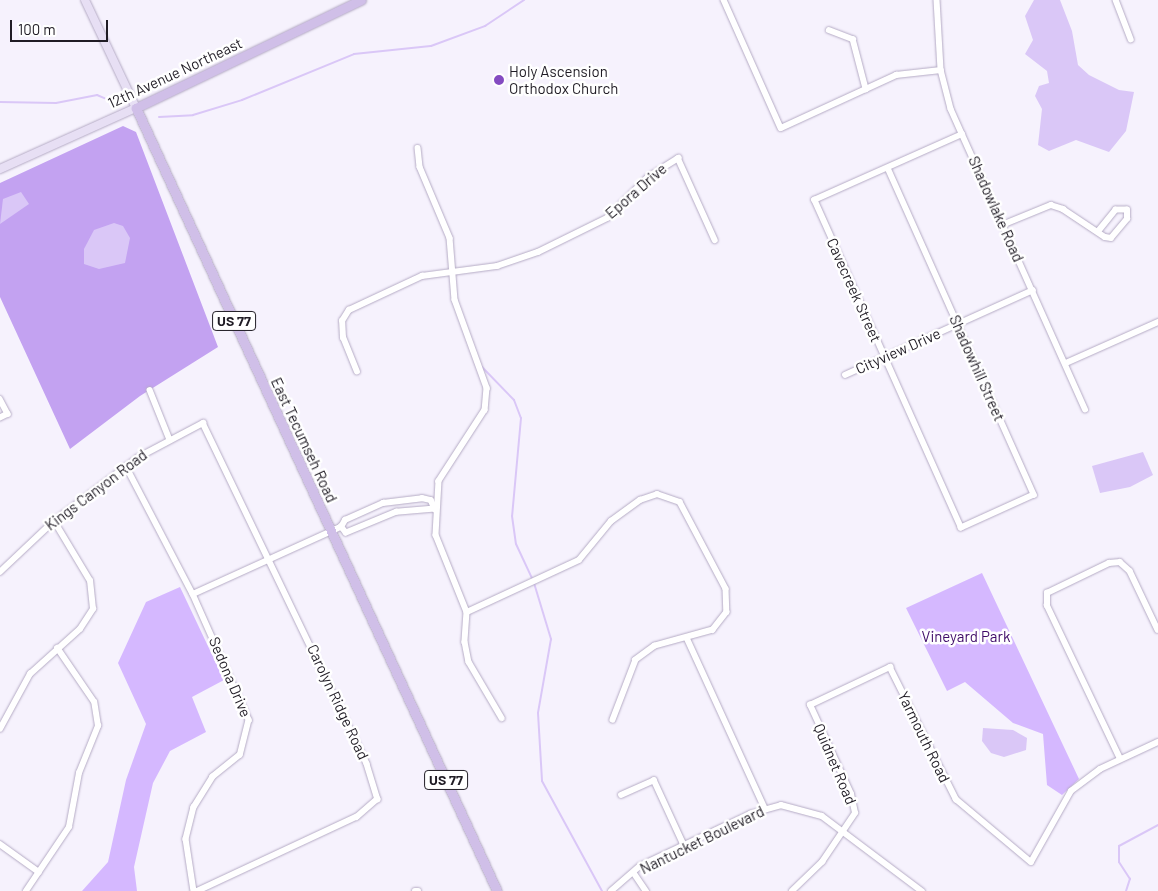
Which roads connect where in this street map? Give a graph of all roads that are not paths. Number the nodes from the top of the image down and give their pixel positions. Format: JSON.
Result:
{"nodes":[{"id":1,"x":85,"y":0,"type":"edge"},
{"id":2,"x":361,"y":0,"type":"edge"},
{"id":3,"x":724,"y":0,"type":"edge"},
{"id":4,"x":938,"y":0,"type":"edge"},
{"id":5,"x":1116,"y":0,"type":"edge"},
{"id":6,"x":830,"y":30,"type":"dead end"},
{"id":7,"x":1131,"y":39,"type":"dead end"},
{"id":8,"x":941,"y":70,"type":"junction"},
{"id":9,"x":866,"y":88,"type":"junction"},
{"id":10,"x":136,"y":108,"type":"junction"},
{"id":11,"x":962,"y":134,"type":"junction"},
{"id":12,"x":418,"y":148,"type":"dead end"},
{"id":13,"x":888,"y":168,"type":"junction"},
{"id":14,"x":0,"y":169,"type":"edge"},
{"id":15,"x":1002,"y":225,"type":"junction"},
{"id":16,"x":1098,"y":232,"type":"junction"},
{"id":17,"x":716,"y":240,"type":"dead end"},
{"id":18,"x":454,"y":271,"type":"junction"},
{"id":19,"x":1032,"y":290,"type":"junction"},
{"id":20,"x":957,"y":324,"type":"junction"},
{"id":21,"x":1157,"y":324,"type":"edge"},
{"id":22,"x":884,"y":357,"type":"junction"},
{"id":23,"x":1066,"y":363,"type":"junction"},
{"id":24,"x":357,"y":372,"type":"dead end"},
{"id":25,"x":845,"y":375,"type":"dead end"},
{"id":26,"x":150,"y":390,"type":"dead end"},
{"id":27,"x":0,"y":400,"type":"edge"},
{"id":28,"x":1085,"y":409,"type":"dead end"},
{"id":29,"x":0,"y":418,"type":"edge"},
{"id":30,"x":203,"y":423,"type":"joint"},
{"id":31,"x":170,"y":440,"type":"junction"},
{"id":32,"x":126,"y":466,"type":"junction"},
{"id":33,"x":435,"y":509,"type":"junction"},
{"id":34,"x":54,"y":521,"type":"junction"},
{"id":35,"x":342,"y":528,"type":"junction"},
{"id":36,"x":962,"y":528,"type":"joint"},
{"id":37,"x":331,"y":532,"type":"junction"},
{"id":38,"x":270,"y":559,"type":"junction"},
{"id":39,"x":0,"y":572,"type":"edge"},
{"id":40,"x":193,"y":594,"type":"junction"},
{"id":41,"x":467,"y":612,"type":"junction"},
{"id":42,"x":1158,"y":630,"type":"edge"},
{"id":43,"x":687,"y":638,"type":"junction"},
{"id":44,"x":58,"y":648,"type":"junction"},
{"id":45,"x":810,"y":705,"type":"joint"},
{"id":46,"x":502,"y":718,"type":"dead end"},
{"id":47,"x":614,"y":720,"type":"dead end"},
{"id":48,"x":0,"y":729,"type":"edge"},
{"id":49,"x":1158,"y":742,"type":"edge"},
{"id":50,"x":1120,"y":759,"type":"junction"},
{"id":51,"x":621,"y":795,"type":"dead end"},
{"id":52,"x":766,"y":808,"type":"junction"},
{"id":53,"x":844,"y":833,"type":"junction"},
{"id":54,"x":0,"y":844,"type":"edge"},
{"id":55,"x":684,"y":845,"type":"junction"},
{"id":56,"x":39,"y":872,"type":"junction"},
{"id":57,"x":634,"y":873,"type":"junction"},
{"id":58,"x":914,"y":889,"type":"edge"},
{"id":59,"x":194,"y":890,"type":"edge"},
{"id":60,"x":26,"y":891,"type":"edge"},
{"id":61,"x":497,"y":891,"type":"edge"},
{"id":62,"x":611,"y":891,"type":"edge"},
{"id":63,"x":646,"y":891,"type":"edge"},
{"id":64,"x":792,"y":891,"type":"edge"},
{"id":65,"x":922,"y":891,"type":"edge"}],
"edges":[{"from":1,"to":10,"type":"main road","name":"East Tecumseh Road"},
{"from":2,"to":10,"type":"main road","name":"12th Avenue Northeast"},
{"from":3,"to":9,"type":"street"},
{"from":4,"to":8,"type":"street","name":"Shadowlake Road"},
{"from":5,"to":7,"type":"street"},
{"from":6,"to":9,"type":"street"},
{"from":8,"to":9,"type":"street"},
{"from":8,"to":11,"type":"street","name":"Shadowlake Road"},
{"from":10,"to":14,"type":"main road","name":"12th Avenue Northeast"},
{"from":10,"to":37,"type":"main road","name":"East Tecumseh Road","number":"US 77"},
{"from":11,"to":13,"type":"street","name":"Cavecreek Street"},
{"from":11,"to":15,"type":"street","name":"Shadowlake Road"},
{"from":12,"to":18,"type":"street"},
{"from":13,"to":20,"type":"street","name":"Shadowhill Street"},
{"from":13,"to":22,"type":"street","name":"Cavecreek Street"},
{"from":15,"to":16,"type":"street"},
{"from":15,"to":19,"type":"street","name":"Shadowlake Road"},
{"from":16,"to":16,"type":"street"},
{"from":17,"to":18,"type":"street","name":"Epora Drive"},
{"from":18,"to":24,"type":"street"},
{"from":18,"to":33,"type":"street"},
{"from":19,"to":20,"type":"street","name":"Cityview Drive"},
{"from":19,"to":23,"type":"street","name":"Shadowlake Road"},
{"from":20,"to":22,"type":"street","name":"Cityview Drive"},
{"from":20,"to":36,"type":"street","name":"Shadowhill Street"},
{"from":21,"to":23,"type":"street"},
{"from":22,"to":25,"type":"street","name":"Cityview Drive"},
{"from":22,"to":36,"type":"street","name":"Cavecreek Street"},
{"from":23,"to":28,"type":"street","name":"Shadowlake Road"},
{"from":26,"to":31,"type":"street"},
{"from":27,"to":29,"type":"street"},
{"from":30,"to":31,"type":"street","name":"Kings Canyon Road"},
{"from":30,"to":38,"type":"street","name":"Carolyn Ridge Road"},
{"from":31,"to":32,"type":"street","name":"Kings Canyon Road"},
{"from":32,"to":34,"type":"street","name":"Kings Canyon Road"},
{"from":32,"to":40,"type":"street","name":"Sedona Drive"},
{"from":33,"to":35,"type":"street"},
{"from":33,"to":35,"type":"street"},
{"from":33,"to":41,"type":"street"},
{"from":34,"to":39,"type":"street","name":"Kings Canyon Road"},
{"from":34,"to":44,"type":"street"},
{"from":35,"to":37,"type":"street"},
{"from":37,"to":38,"type":"street"},
{"from":37,"to":61,"type":"main road","name":"East Tecumseh Road","number":"US 77"},
{"from":38,"to":40,"type":"street"},
{"from":38,"to":59,"type":"street","name":"Carolyn Ridge Road"},
{"from":40,"to":59,"type":"street","name":"Sedona Drive"},
{"from":41,"to":43,"type":"street"},
{"from":41,"to":46,"type":"street"},
{"from":42,"to":50,"type":"street"},
{"from":43,"to":47,"type":"street"},
{"from":43,"to":52,"type":"street"},
{"from":44,"to":48,"type":"street"},
{"from":44,"to":56,"type":"street"},
{"from":45,"to":50,"type":"street","name":"Yarmouth Road"},
{"from":45,"to":53,"type":"street","name":"Quidnet Road"},
{"from":49,"to":50,"type":"street"},
{"from":51,"to":55,"type":"street"},
{"from":52,"to":53,"type":"street","name":"Nantucket Boulevard"},
{"from":52,"to":55,"type":"street","name":"Nantucket Boulevard"},
{"from":53,"to":58,"type":"street","name":"Nantucket Boulevard"},
{"from":53,"to":64,"type":"street","name":"Quidnet Road"},
{"from":54,"to":56,"type":"street"},
{"from":55,"to":57,"type":"street","name":"Nantucket Boulevard"},
{"from":56,"to":60,"type":"street"},
{"from":57,"to":62,"type":"street","name":"Nantucket Boulevard"},
{"from":57,"to":63,"type":"street"},
{"from":58,"to":65,"type":"street","name":"Nantucket Boulevard"}]}
